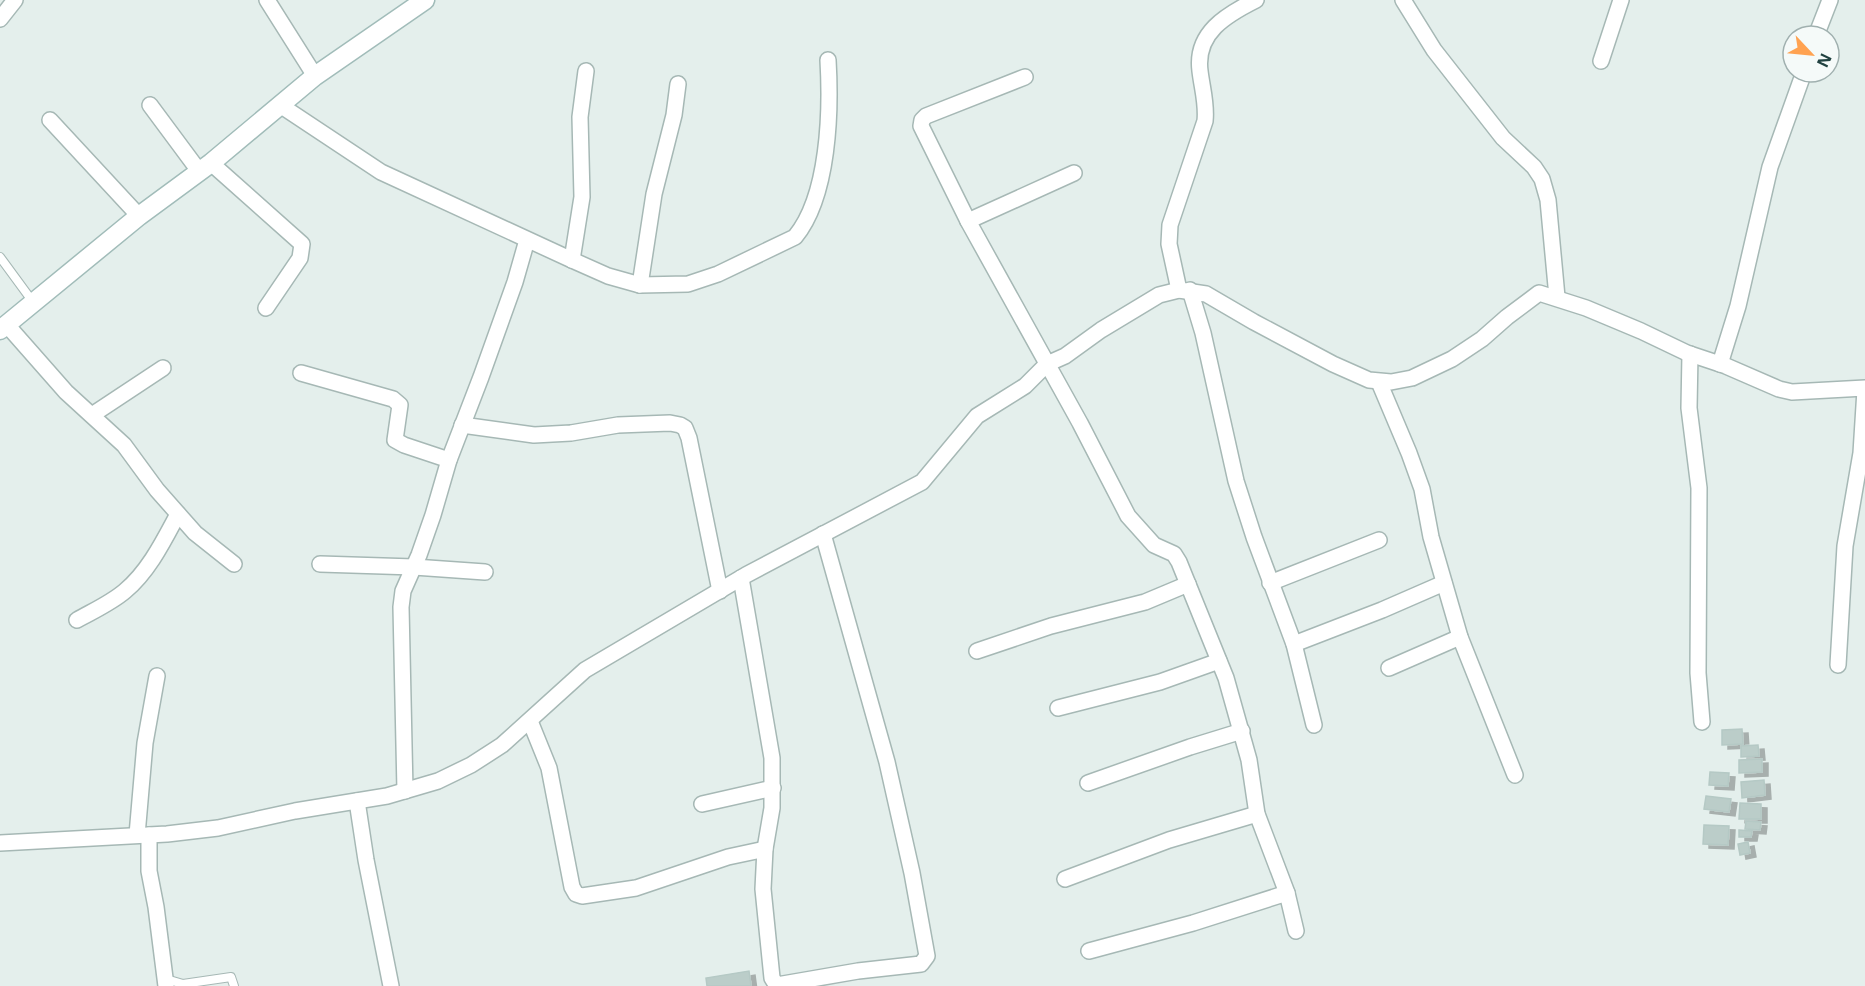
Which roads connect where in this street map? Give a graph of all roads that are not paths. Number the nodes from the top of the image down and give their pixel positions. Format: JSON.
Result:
{"nodes":[{"id":1,"x":15,"y":0,"type":"edge"},
{"id":2,"x":267,"y":0,"type":"edge"},
{"id":3,"x":425,"y":0,"type":"edge"},
{"id":4,"x":1256,"y":0,"type":"edge"},
{"id":5,"x":1403,"y":0,"type":"edge"},
{"id":6,"x":1621,"y":0,"type":"edge"},
{"id":7,"x":1830,"y":0,"type":"edge"},
{"id":8,"x":1,"y":15,"type":"edge"},
{"id":9,"x":1821,"y":24,"type":"edge"},
{"id":10,"x":828,"y":60,"type":"dead end"},
{"id":11,"x":1601,"y":61,"type":"dead end"},
{"id":12,"x":586,"y":71,"type":"dead end"},
{"id":13,"x":315,"y":76,"type":"junction"},
{"id":14,"x":1025,"y":77,"type":"dead end"},
{"id":15,"x":678,"y":84,"type":"dead end"},
{"id":16,"x":1800,"y":84,"type":"edge"},
{"id":17,"x":150,"y":105,"type":"dead end"},
{"id":18,"x":280,"y":105,"type":"junction"},
{"id":19,"x":50,"y":120,"type":"dead end"},
{"id":20,"x":205,"y":167,"type":"junction"},
{"id":21,"x":1074,"y":173,"type":"dead end"},
{"id":22,"x":139,"y":216,"type":"junction"},
{"id":23,"x":968,"y":221,"type":"junction"},
{"id":24,"x":527,"y":240,"type":"junction"},
{"id":25,"x":0,"y":257,"type":"edge"},
{"id":26,"x":572,"y":260,"type":"junction"},
{"id":27,"x":640,"y":285,"type":"junction"},
{"id":28,"x":1184,"y":290,"type":"junction"},
{"id":29,"x":1557,"y":297,"type":"junction"},
{"id":30,"x":33,"y":302,"type":"junction"},
{"id":31,"x":266,"y":308,"type":"dead end"},
{"id":32,"x":3,"y":328,"type":"edge"},
{"id":33,"x":1690,"y":354,"type":"junction"},
{"id":34,"x":1047,"y":364,"type":"junction"},
{"id":35,"x":1720,"y":364,"type":"junction"},
{"id":36,"x":162,"y":368,"type":"dead end"},
{"id":37,"x":301,"y":373,"type":"dead end"},
{"id":38,"x":1379,"y":382,"type":"junction"},
{"id":39,"x":1865,"y":389,"type":"edge"},
{"id":40,"x":92,"y":415,"type":"junction"},
{"id":41,"x":462,"y":425,"type":"junction"},
{"id":42,"x":449,"y":460,"type":"junction"},
{"id":43,"x":178,"y":514,"type":"junction"},
{"id":44,"x":823,"y":534,"type":"junction"},
{"id":45,"x":1379,"y":540,"type":"dead end"},
{"id":46,"x":234,"y":564,"type":"dead end"},
{"id":47,"x":320,"y":564,"type":"dead end"},
{"id":48,"x":414,"y":567,"type":"junction"},
{"id":49,"x":485,"y":572,"type":"dead end"},
{"id":50,"x":741,"y":578,"type":"junction"},
{"id":51,"x":1270,"y":583,"type":"junction"},
{"id":52,"x":1444,"y":583,"type":"junction"},
{"id":53,"x":1188,"y":584,"type":"junction"},
{"id":54,"x":720,"y":591,"type":"junction"},
{"id":55,"x":77,"y":620,"type":"dead end"},
{"id":56,"x":1460,"y":637,"type":"junction"},
{"id":57,"x":1294,"y":644,"type":"junction"},
{"id":58,"x":977,"y":651,"type":"dead end"},
{"id":59,"x":1219,"y":661,"type":"junction"},
{"id":60,"x":1838,"y":665,"type":"dead end"},
{"id":61,"x":1389,"y":668,"type":"dead end"},
{"id":62,"x":156,"y":676,"type":"dead end"},
{"id":63,"x":1058,"y":708,"type":"dead end"},
{"id":64,"x":531,"y":721,"type":"junction"},
{"id":65,"x":1702,"y":722,"type":"dead end"},
{"id":66,"x":1314,"y":724,"type":"dead end"},
{"id":67,"x":1242,"y":731,"type":"junction"},
{"id":68,"x":1515,"y":775,"type":"dead end"},
{"id":69,"x":1088,"y":783,"type":"dead end"},
{"id":70,"x":772,"y":788,"type":"junction"},
{"id":71,"x":405,"y":791,"type":"junction"},
{"id":72,"x":357,"y":801,"type":"junction"},
{"id":73,"x":702,"y":804,"type":"dead end"},
{"id":74,"x":1257,"y":814,"type":"junction"},
{"id":75,"x":143,"y":835,"type":"junction"},
{"id":76,"x":0,"y":843,"type":"edge"},
{"id":77,"x":765,"y":849,"type":"junction"},
{"id":78,"x":1065,"y":879,"type":"dead end"},
{"id":79,"x":1287,"y":893,"type":"junction"},
{"id":80,"x":1296,"y":931,"type":"dead end"},
{"id":81,"x":1089,"y":951,"type":"dead end"},
{"id":82,"x":165,"y":982,"type":"edge"},
{"id":83,"x":234,"y":986,"type":"edge"},
{"id":84,"x":391,"y":986,"type":"edge"},
{"id":85,"x":777,"y":986,"type":"edge"}],
"edges":[{"from":1,"to":8,"type":"street"},
{"from":2,"to":13,"type":"street"},
{"from":3,"to":13,"type":"street"},
{"from":4,"to":28,"type":"street"},
{"from":5,"to":29,"type":"street"},
{"from":6,"to":11,"type":"street"},
{"from":7,"to":9,"type":"street"},
{"from":10,"to":27,"type":"street"},
{"from":12,"to":26,"type":"street"},
{"from":13,"to":18,"type":"street"},
{"from":14,"to":23,"type":"street"},
{"from":15,"to":27,"type":"street"},
{"from":16,"to":35,"type":"street"},
{"from":17,"to":20,"type":"street"},
{"from":18,"to":20,"type":"street"},
{"from":18,"to":24,"type":"street"},
{"from":19,"to":22,"type":"street"},
{"from":20,"to":22,"type":"street"},
{"from":20,"to":31,"type":"street"},
{"from":21,"to":23,"type":"street"},
{"from":22,"to":30,"type":"street"},
{"from":23,"to":34,"type":"street"},
{"from":24,"to":26,"type":"street"},
{"from":24,"to":41,"type":"street"},
{"from":25,"to":30,"type":"lane"},
{"from":26,"to":27,"type":"street"},
{"from":28,"to":34,"type":"street"},
{"from":28,"to":38,"type":"street"},
{"from":28,"to":51,"type":"street"},
{"from":29,"to":33,"type":"street"},
{"from":29,"to":38,"type":"street"},
{"from":30,"to":32,"type":"street"},
{"from":32,"to":40,"type":"street"},
{"from":33,"to":35,"type":"street"},
{"from":33,"to":65,"type":"street"},
{"from":34,"to":44,"type":"street"},
{"from":34,"to":53,"type":"street"},
{"from":35,"to":39,"type":"street"},
{"from":36,"to":40,"type":"street"},
{"from":37,"to":42,"type":"street"},
{"from":38,"to":52,"type":"street"},
{"from":39,"to":60,"type":"street"},
{"from":40,"to":43,"type":"street"},
{"from":41,"to":42,"type":"street"},
{"from":41,"to":54,"type":"street"},
{"from":42,"to":48,"type":"street"},
{"from":43,"to":46,"type":"street"},
{"from":43,"to":55,"type":"street"},
{"from":44,"to":50,"type":"street"},
{"from":44,"to":85,"type":"street"},
{"from":45,"to":51,"type":"street"},
{"from":47,"to":48,"type":"street"},
{"from":48,"to":49,"type":"street"},
{"from":48,"to":71,"type":"street"},
{"from":50,"to":54,"type":"street"},
{"from":50,"to":70,"type":"street"},
{"from":51,"to":57,"type":"street"},
{"from":52,"to":56,"type":"street"},
{"from":52,"to":57,"type":"street"},
{"from":53,"to":58,"type":"street"},
{"from":53,"to":59,"type":"street"},
{"from":54,"to":64,"type":"street"},
{"from":56,"to":61,"type":"street"},
{"from":56,"to":68,"type":"street"},
{"from":57,"to":66,"type":"street"},
{"from":59,"to":63,"type":"street"},
{"from":59,"to":67,"type":"street"},
{"from":62,"to":75,"type":"street"},
{"from":64,"to":71,"type":"street"},
{"from":64,"to":77,"type":"street"},
{"from":67,"to":69,"type":"street"},
{"from":67,"to":74,"type":"street"},
{"from":70,"to":73,"type":"street"},
{"from":70,"to":77,"type":"street"},
{"from":71,"to":72,"type":"street"},
{"from":72,"to":75,"type":"street"},
{"from":72,"to":84,"type":"street"},
{"from":74,"to":78,"type":"street"},
{"from":74,"to":79,"type":"street"},
{"from":75,"to":76,"type":"street"},
{"from":75,"to":82,"type":"street"},
{"from":77,"to":85,"type":"street"},
{"from":79,"to":80,"type":"street"},
{"from":79,"to":81,"type":"street"},
{"from":82,"to":83,"type":"lane"}]}
